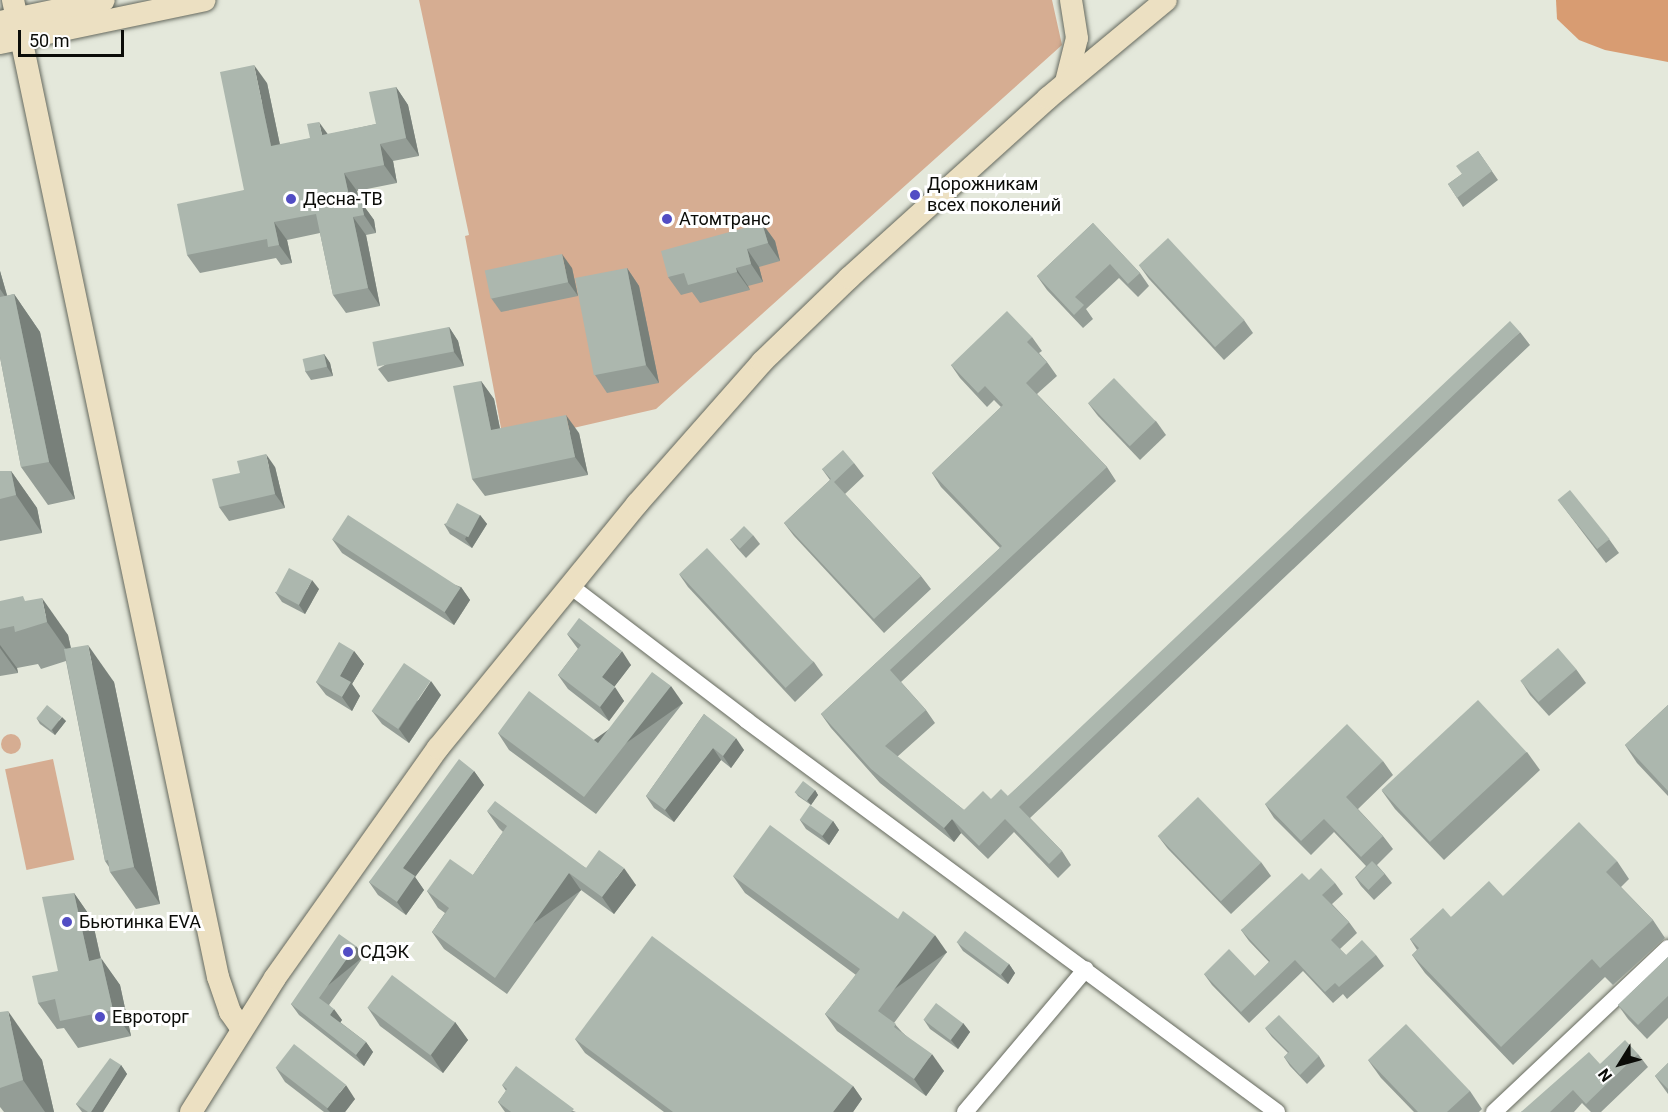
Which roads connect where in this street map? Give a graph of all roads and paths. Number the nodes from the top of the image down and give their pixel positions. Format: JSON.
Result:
{"nodes":[{"id":1,"x":104,"y":0,"type":"edge"},
{"id":2,"x":205,"y":0,"type":"edge"},
{"id":3,"x":1071,"y":0,"type":"edge"},
{"id":4,"x":1166,"y":0,"type":"edge"},
{"id":5,"x":10,"y":24,"type":"edge"},
{"id":6,"x":1066,"y":82,"type":"junction"},
{"id":7,"x":569,"y":585,"type":"junction"},
{"id":8,"x":1668,"y":948,"type":"edge"},
{"id":9,"x":1086,"y":969,"type":"junction"},
{"id":10,"x":241,"y":1028,"type":"junction"},
{"id":11,"x":190,"y":1112,"type":"edge"},
{"id":12,"x":965,"y":1112,"type":"edge"},
{"id":13,"x":1278,"y":1112,"type":"edge"},
{"id":14,"x":1494,"y":1112,"type":"edge"}],
"edges":[{"from":1,"to":5,"type":"street"},
{"from":2,"to":5,"type":"street"},
{"from":3,"to":6,"type":"street"},
{"from":4,"to":6,"type":"street"},
{"from":5,"to":10,"type":"street"},
{"from":6,"to":7,"type":"street"},
{"from":7,"to":9,"type":"street"},
{"from":7,"to":10,"type":"street"},
{"from":8,"to":14,"type":"street"},
{"from":9,"to":12,"type":"street"},
{"from":9,"to":13,"type":"street"},
{"from":10,"to":11,"type":"street"}]}
